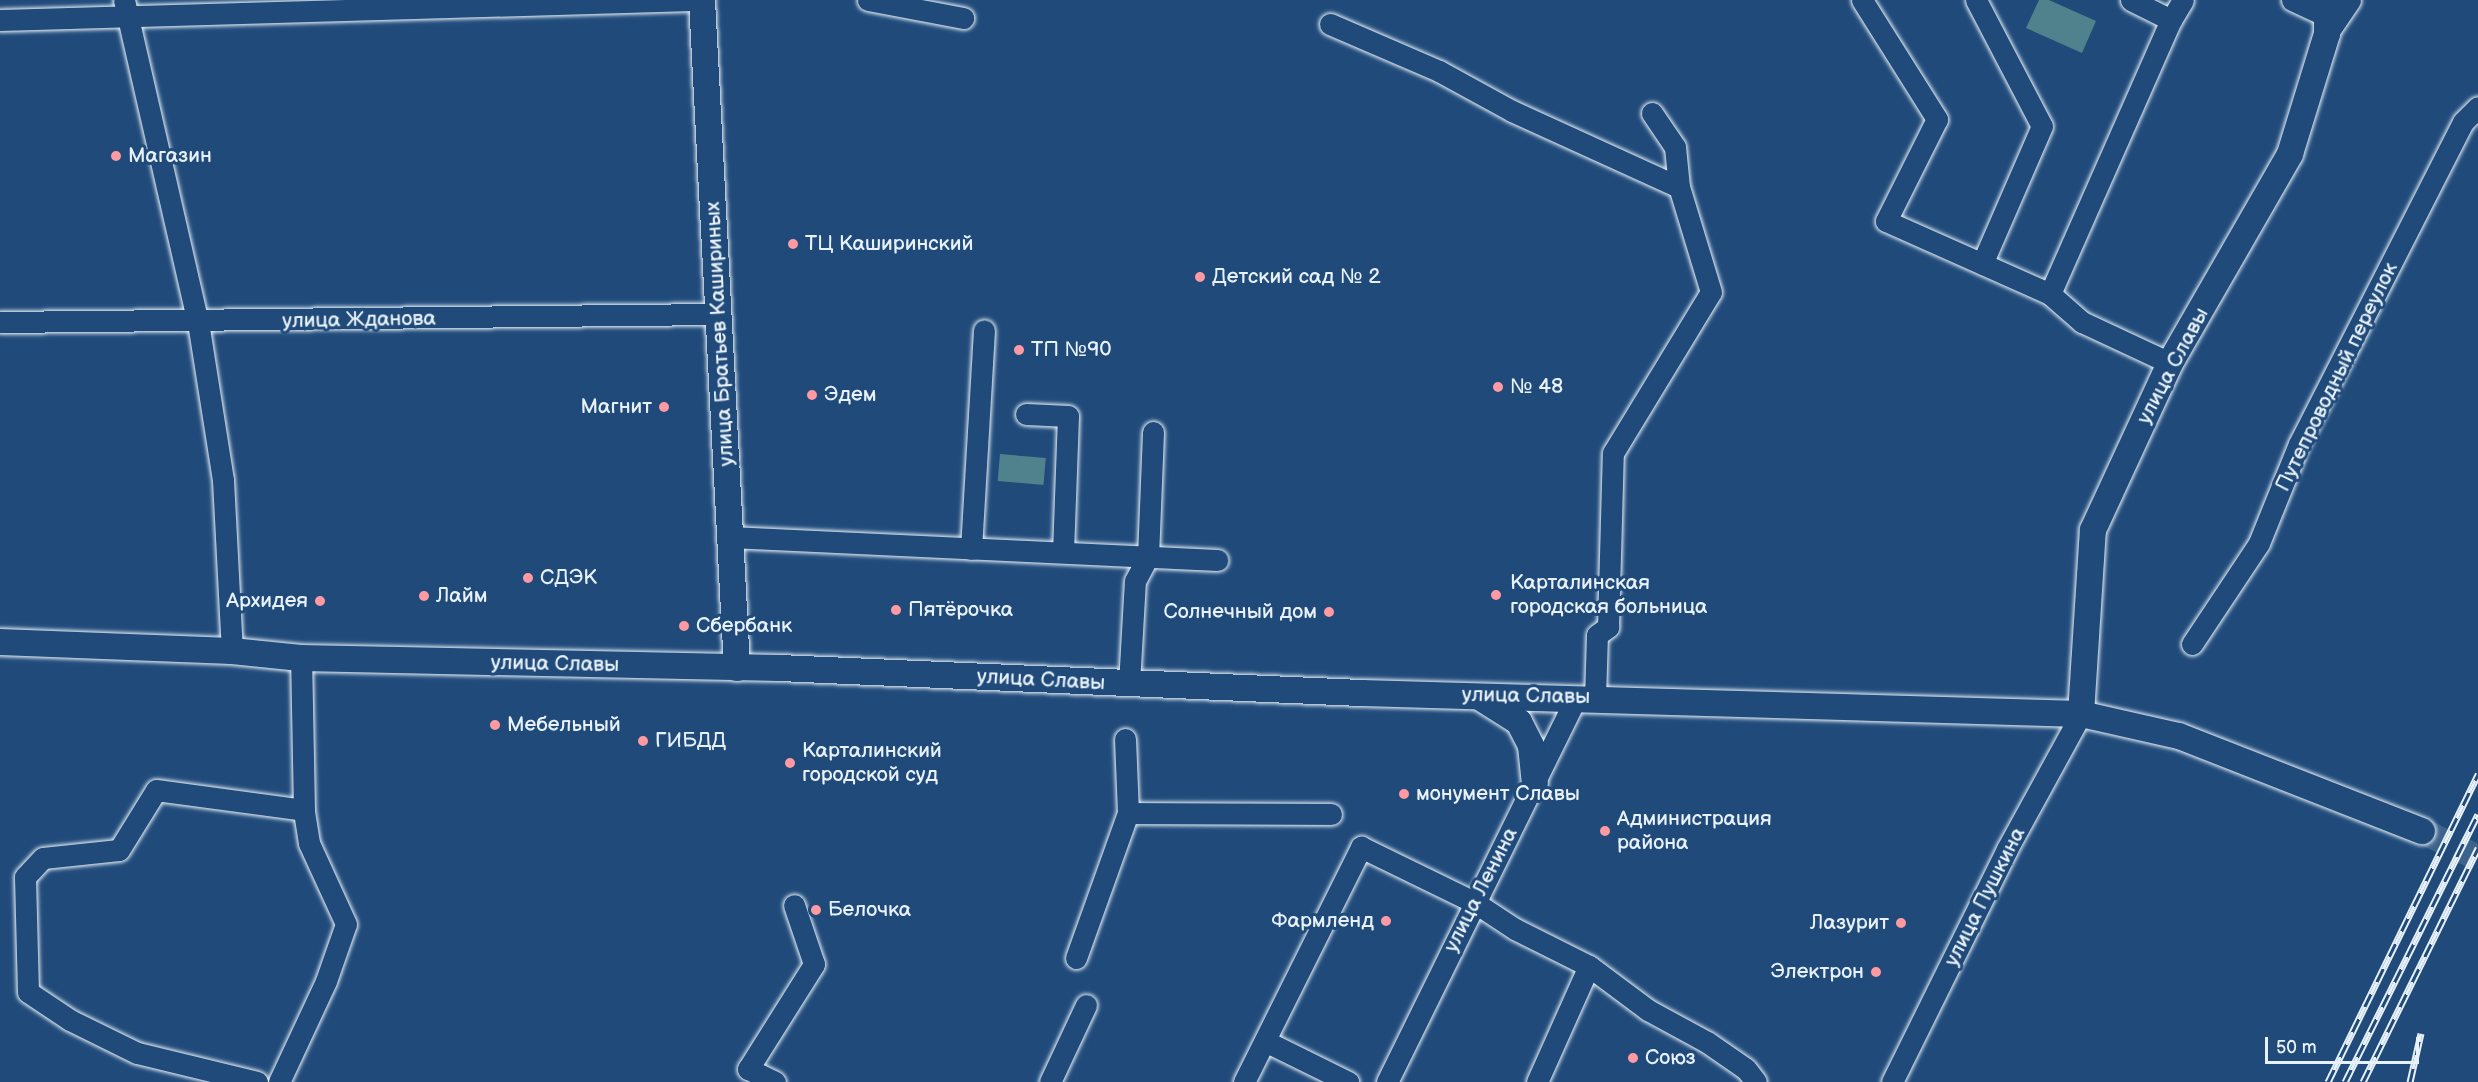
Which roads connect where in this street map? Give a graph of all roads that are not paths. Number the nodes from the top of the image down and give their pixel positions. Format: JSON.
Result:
{"nodes":[{"id":1,"x":693,"y":0,"type":"edge"},
{"id":2,"x":702,"y":0,"type":"edge"},
{"id":3,"x":868,"y":0,"type":"edge"},
{"id":4,"x":1862,"y":0,"type":"edge"},
{"id":5,"x":1976,"y":0,"type":"edge"},
{"id":6,"x":2131,"y":0,"type":"edge"},
{"id":7,"x":2183,"y":0,"type":"edge"},
{"id":8,"x":2292,"y":0,"type":"edge"},
{"id":9,"x":2350,"y":0,"type":"edge"},
{"id":10,"x":125,"y":9,"type":"edge"},
{"id":11,"x":2327,"y":17,"type":"edge"},
{"id":12,"x":963,"y":18,"type":"dead end"},
{"id":13,"x":0,"y":20,"type":"edge"},
{"id":14,"x":2171,"y":20,"type":"junction"},
{"id":15,"x":1330,"y":24,"type":"dead end"},
{"id":16,"x":2478,"y":107,"type":"edge"},
{"id":17,"x":1652,"y":113,"type":"dead end"},
{"id":18,"x":1679,"y":188,"type":"junction"},
{"id":19,"x":1982,"y":264,"type":"junction"},
{"id":20,"x":2050,"y":294,"type":"junction"},
{"id":21,"x":718,"y":314,"type":"junction"},
{"id":22,"x":0,"y":322,"type":"edge"},
{"id":23,"x":198,"y":322,"type":"junction"},
{"id":24,"x":984,"y":330,"type":"dead end"},
{"id":25,"x":2170,"y":363,"type":"junction"},
{"id":26,"x":1026,"y":414,"type":"dead end"},
{"id":27,"x":1153,"y":432,"type":"dead end"},
{"id":28,"x":730,"y":537,"type":"junction"},
{"id":29,"x":971,"y":549,"type":"junction"},
{"id":30,"x":1063,"y":552,"type":"junction"},
{"id":31,"x":1148,"y":557,"type":"junction"},
{"id":32,"x":1217,"y":560,"type":"dead end"},
{"id":33,"x":0,"y":642,"type":"edge"},
{"id":34,"x":2192,"y":644,"type":"dead end"},
{"id":35,"x":232,"y":651,"type":"junction"},
{"id":36,"x":301,"y":658,"type":"junction"},
{"id":37,"x":737,"y":668,"type":"junction"},
{"id":38,"x":1129,"y":684,"type":"junction"},
{"id":39,"x":1476,"y":695,"type":"junction"},
{"id":40,"x":1585,"y":698,"type":"junction"},
{"id":41,"x":2081,"y":714,"type":"junction"},
{"id":42,"x":1125,"y":739,"type":"dead end"},
{"id":43,"x":1535,"y":783,"type":"junction"},
{"id":44,"x":304,"y":810,"type":"junction"},
{"id":45,"x":1128,"y":813,"type":"junction"},
{"id":46,"x":1331,"y":814,"type":"dead end"},
{"id":47,"x":2422,"y":831,"type":"tunnel mouth"},
{"id":48,"x":1474,"y":902,"type":"junction"},
{"id":49,"x":794,"y":905,"type":"dead end"},
{"id":50,"x":1076,"y":958,"type":"dead end"},
{"id":51,"x":1589,"y":966,"type":"junction"},
{"id":52,"x":1086,"y":1005,"type":"dead end"},
{"id":53,"x":1265,"y":1041,"type":"junction"},
{"id":54,"x":257,"y":1082,"type":"edge"},
{"id":55,"x":279,"y":1082,"type":"edge"},
{"id":56,"x":775,"y":1082,"type":"edge"},
{"id":57,"x":1050,"y":1082,"type":"edge"},
{"id":58,"x":1244,"y":1082,"type":"edge"},
{"id":59,"x":1348,"y":1082,"type":"edge"},
{"id":60,"x":1387,"y":1082,"type":"edge"},
{"id":61,"x":1537,"y":1082,"type":"edge"},
{"id":62,"x":1756,"y":1082,"type":"edge"},
{"id":63,"x":1892,"y":1082,"type":"edge"}],
"edges":[{"from":1,"to":10,"type":"street"},
{"from":2,"to":21,"type":"main road","name":"улица Братьев Кашириных"},
{"from":3,"to":12,"type":"street"},
{"from":4,"to":19,"type":"street"},
{"from":5,"to":19,"type":"street"},
{"from":6,"to":14,"type":"street"},
{"from":7,"to":14,"type":"street"},
{"from":8,"to":11,"type":"street"},
{"from":9,"to":11,"type":"street"},
{"from":10,"to":13,"type":"street"},
{"from":10,"to":23,"type":"street"},
{"from":11,"to":25,"type":"main road","name":"улица Славы"},
{"from":14,"to":20,"type":"street"},
{"from":15,"to":18,"type":"street"},
{"from":16,"to":34,"type":"street","name":"Путепроводный переулок"},
{"from":17,"to":18,"type":"street"},
{"from":18,"to":40,"type":"street"},
{"from":19,"to":20,"type":"street"},
{"from":20,"to":25,"type":"street"},
{"from":21,"to":23,"type":"street","name":"улица Жданова"},
{"from":21,"to":28,"type":"main road","name":"улица Братьев Кашириных"},
{"from":22,"to":23,"type":"street","name":"улица Жданова"},
{"from":23,"to":35,"type":"street"},
{"from":24,"to":29,"type":"street"},
{"from":25,"to":41,"type":"main road","name":"улица Славы"},
{"from":26,"to":30,"type":"street"},
{"from":27,"to":31,"type":"street"},
{"from":28,"to":29,"type":"street"},
{"from":28,"to":37,"type":"main road","name":"улица Братьев Кашириных"},
{"from":29,"to":30,"type":"street"},
{"from":30,"to":31,"type":"street"},
{"from":31,"to":32,"type":"street"},
{"from":31,"to":38,"type":"street"},
{"from":33,"to":35,"type":"main road","name":"улица Славы"},
{"from":35,"to":36,"type":"main road","name":"улица Славы"},
{"from":36,"to":37,"type":"main road","name":"улица Славы"},
{"from":36,"to":44,"type":"street"},
{"from":37,"to":38,"type":"main road","name":"улица Славы"},
{"from":38,"to":39,"type":"main road","name":"улица Славы"},
{"from":39,"to":40,"type":"main road","name":"улица Славы"},
{"from":39,"to":43,"type":"main road"},
{"from":40,"to":41,"type":"main road","name":"улица Славы"},
{"from":40,"to":43,"type":"street","name":"улица Ленина"},
{"from":41,"to":47,"type":"main road","name":"улица Славы"},
{"from":41,"to":63,"type":"street","name":"улица Пушкина"},
{"from":42,"to":45,"type":"street"},
{"from":43,"to":48,"type":"street","name":"улица Ленина"},
{"from":44,"to":54,"type":"street"},
{"from":44,"to":55,"type":"street"},
{"from":45,"to":46,"type":"street"},
{"from":45,"to":50,"type":"street"},
{"from":48,"to":51,"type":"street"},
{"from":48,"to":53,"type":"street"},
{"from":48,"to":60,"type":"street","name":"улица Ленина"},
{"from":49,"to":56,"type":"street"},
{"from":51,"to":61,"type":"street"},
{"from":51,"to":62,"type":"street"},
{"from":52,"to":57,"type":"street"},
{"from":53,"to":58,"type":"street"},
{"from":53,"to":59,"type":"street"}]}
